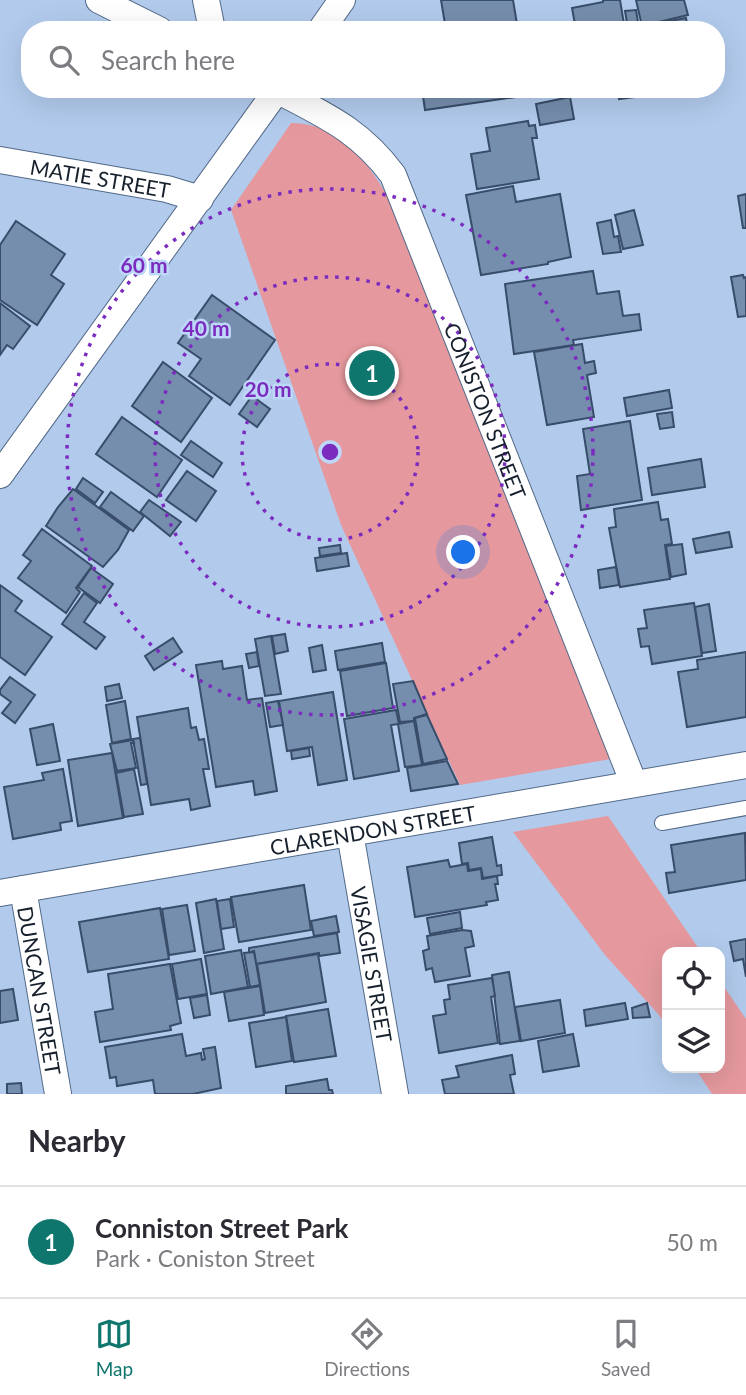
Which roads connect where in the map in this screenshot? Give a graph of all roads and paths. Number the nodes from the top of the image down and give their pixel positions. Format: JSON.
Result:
{"nodes":[{"id":1,"x":99,"y":0,"type":"edge"},
{"id":2,"x":206,"y":0,"type":"edge"},
{"id":3,"x":342,"y":0,"type":"edge"},
{"id":4,"x":141,"y":21,"type":"edge"},
{"id":5,"x":210,"y":21,"type":"edge"},
{"id":6,"x":327,"y":21,"type":"edge"},
{"id":7,"x":271,"y":98,"type":"edge"},
{"id":8,"x":292,"y":98,"type":"edge"},
{"id":9,"x":0,"y":160,"type":"edge"},
{"id":10,"x":200,"y":199,"type":"junction"},
{"id":11,"x":0,"y":475,"type":"edge"},
{"id":12,"x":746,"y":765,"type":"edge"},
{"id":13,"x":635,"y":784,"type":"junction"},
{"id":14,"x":746,"y":808,"type":"edge"},
{"id":15,"x":662,"y":823,"type":"dead end"},
{"id":16,"x":350,"y":833,"type":"junction"},
{"id":17,"x":11,"y":891,"type":"edge"},
{"id":18,"x":58,"y":1094,"type":"edge"},
{"id":19,"x":395,"y":1094,"type":"edge"}],
"edges":[{"from":1,"to":4,"type":"street"},
{"from":2,"to":5,"type":"street"},
{"from":3,"to":6,"type":"street"},
{"from":7,"to":10,"type":"street"},
{"from":8,"to":13,"type":"street","name":"CONISTON STREET"},
{"from":9,"to":10,"type":"street","name":"MATIE STREET"},
{"from":10,"to":11,"type":"street"},
{"from":12,"to":13,"type":"street","name":"CLARENDON STREET"},
{"from":13,"to":16,"type":"street","name":"CLARENDON STREET"},
{"from":14,"to":15,"type":"lane"},
{"from":16,"to":17,"type":"street","name":"CLARENDON STREET"},
{"from":16,"to":19,"type":"street","name":"VISAGIE STREET"},
{"from":17,"to":18,"type":"street","name":"DUNCAN STREET"}]}
